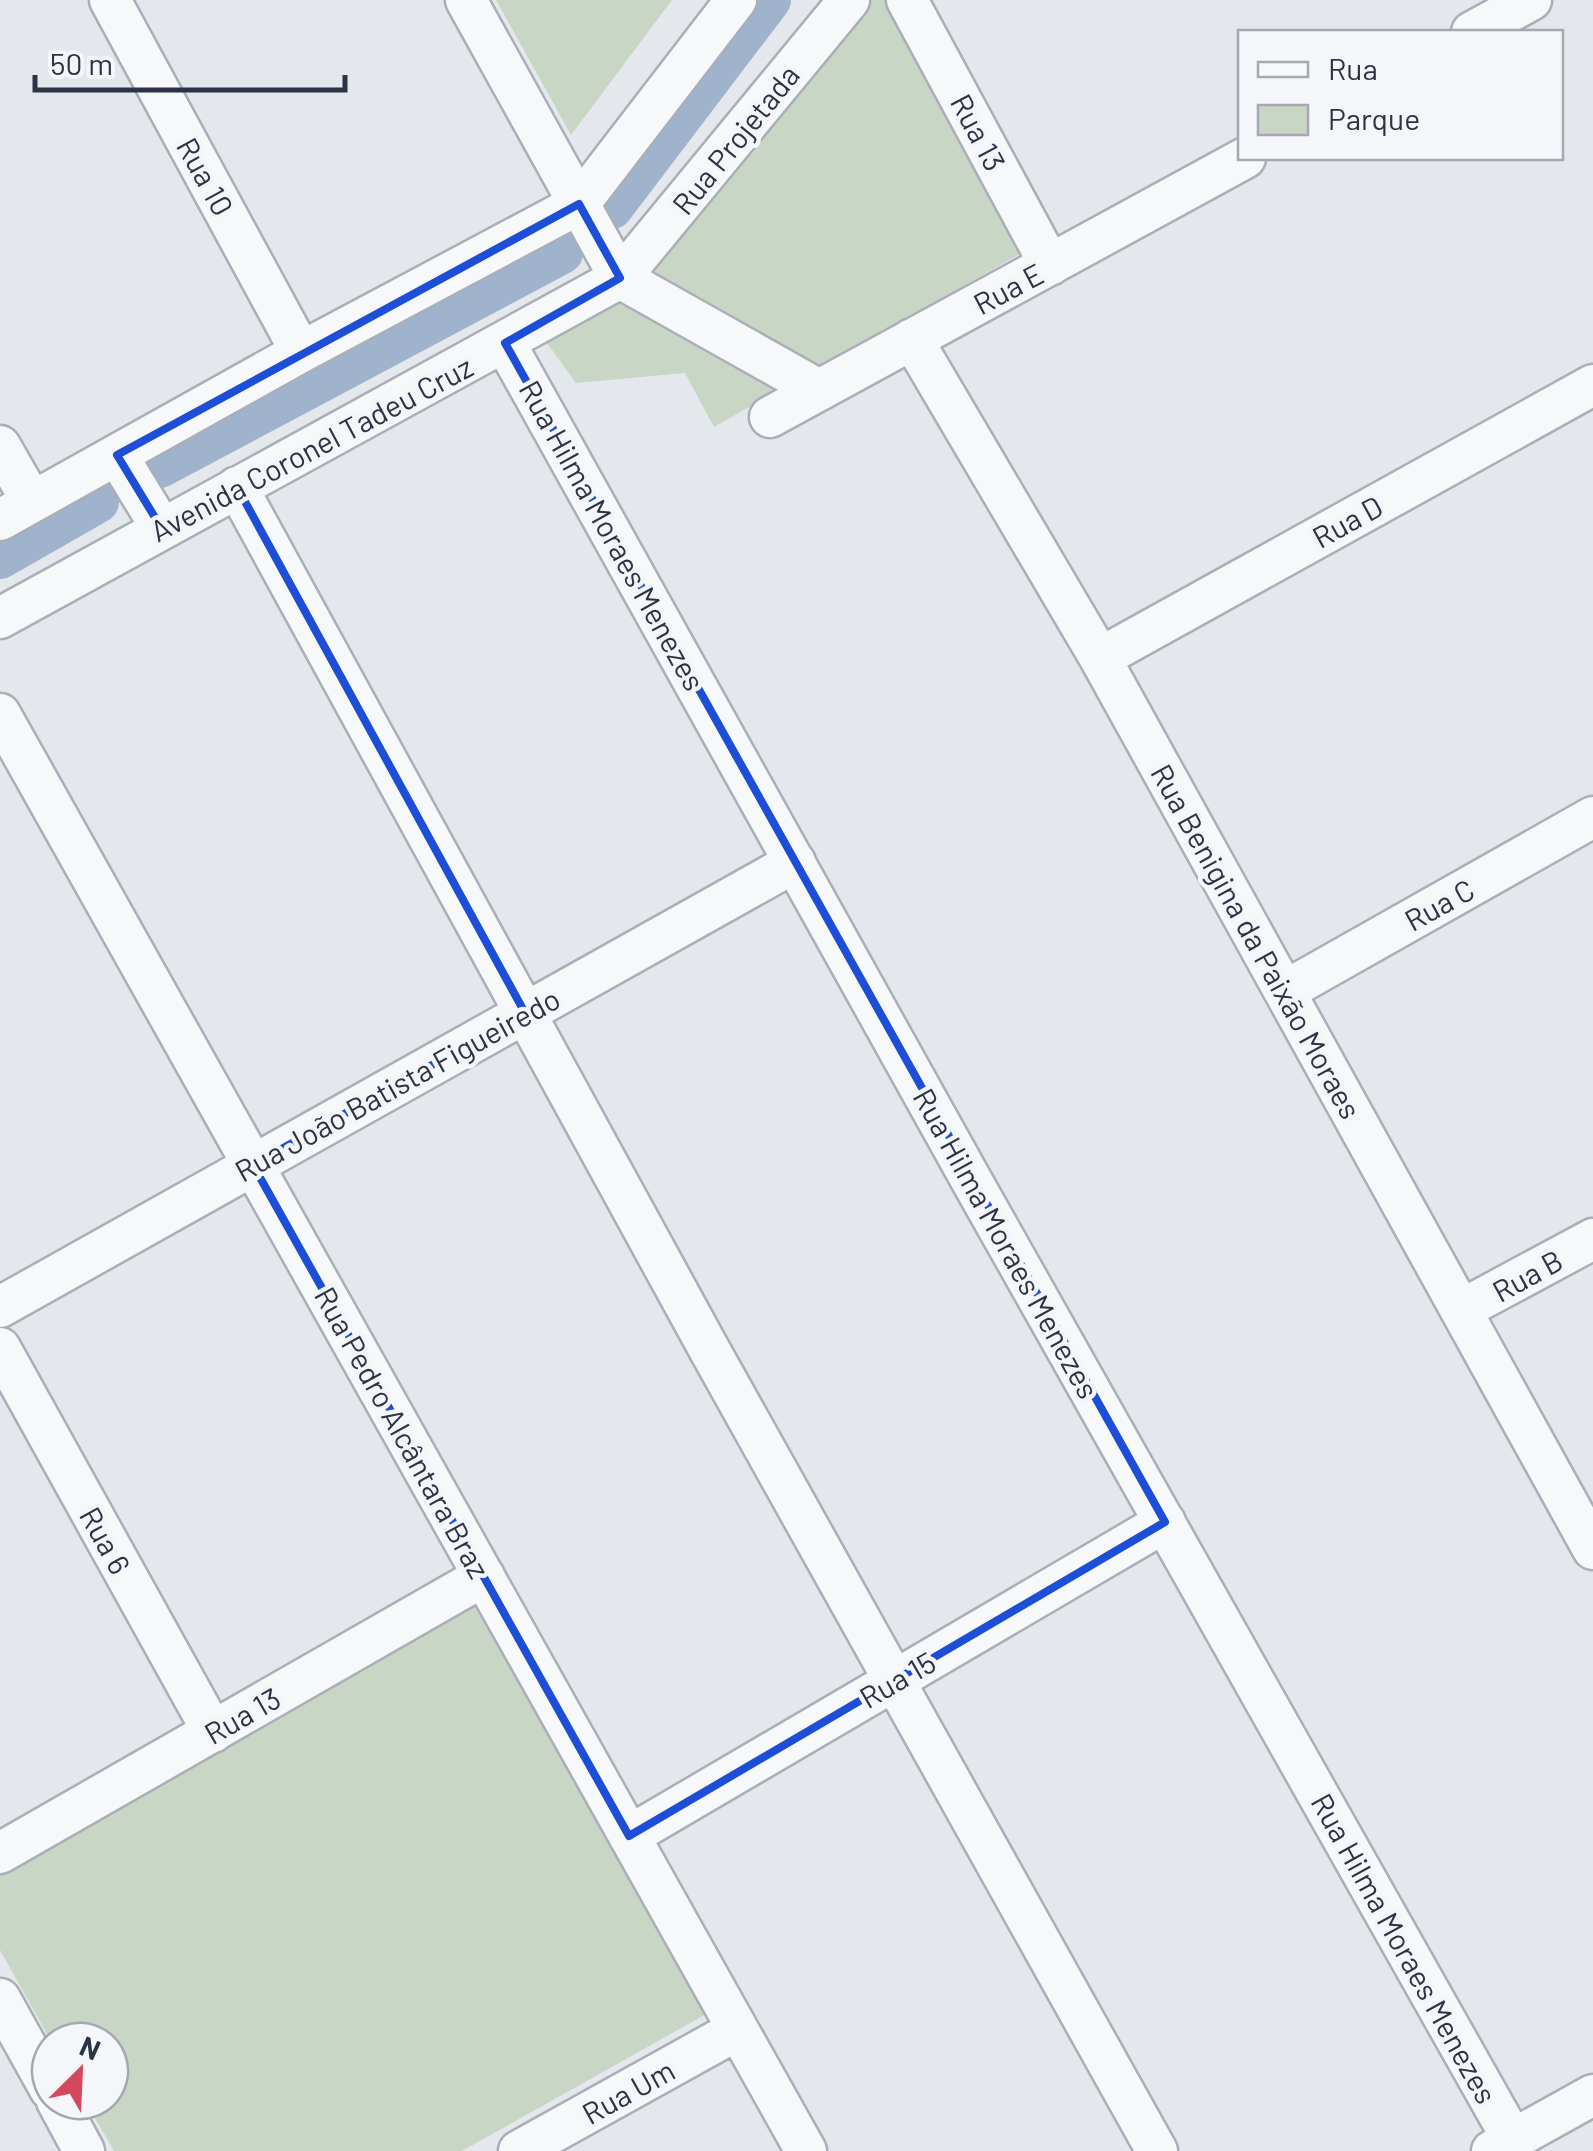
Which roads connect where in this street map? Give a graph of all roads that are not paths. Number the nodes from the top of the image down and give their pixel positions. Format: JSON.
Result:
{"nodes":[{"id":1,"x":110,"y":0,"type":"edge"},
{"id":2,"x":466,"y":0,"type":"edge"},
{"id":3,"x":736,"y":0,"type":"edge"},
{"id":4,"x":849,"y":0,"type":"edge"},
{"id":5,"x":907,"y":0,"type":"edge"},
{"id":6,"x":1531,"y":0,"type":"edge"},
{"id":7,"x":1476,"y":30,"type":"edge"},
{"id":8,"x":1241,"y":160,"type":"edge"},
{"id":9,"x":579,"y":204,"type":"junction"},
{"id":10,"x":1050,"y":265,"type":"junction"},
{"id":11,"x":620,"y":278,"type":"junction"},
{"id":12,"x":912,"y":339,"type":"junction"},
{"id":13,"x":505,"y":343,"type":"junction"},
{"id":14,"x":302,"y":352,"type":"junction"},
{"id":15,"x":1593,"y":385,"type":"edge"},
{"id":16,"x":819,"y":390,"type":"junction"},
{"id":17,"x":770,"y":417,"type":"dead end"},
{"id":18,"x":0,"y":446,"type":"edge"},
{"id":19,"x":117,"y":454,"type":"junction"},
{"id":20,"x":237,"y":487,"type":"junction"},
{"id":21,"x":16,"y":511,"type":"edge"},
{"id":22,"x":162,"y":529,"type":"junction"},
{"id":23,"x":0,"y":618,"type":"edge"},
{"id":24,"x":1100,"y":658,"type":"junction"},
{"id":25,"x":0,"y":714,"type":"edge"},
{"id":26,"x":1593,"y":817,"type":"edge"},
{"id":27,"x":794,"y":862,"type":"junction"},
{"id":28,"x":1285,"y":991,"type":"junction"},
{"id":29,"x":525,"y":1012,"type":"junction"},
{"id":30,"x":253,"y":1165,"type":"junction"},
{"id":31,"x":1593,"y":1239,"type":"edge"},
{"id":32,"x":0,"y":1307,"type":"edge"},
{"id":33,"x":1461,"y":1310,"type":"junction"},
{"id":34,"x":0,"y":1348,"type":"edge"},
{"id":35,"x":1165,"y":1522,"type":"junction"},
{"id":36,"x":1593,"y":1548,"type":"edge"},
{"id":37,"x":484,"y":1576,"type":"junction"},
{"id":38,"x":895,"y":1680,"type":"junction"},
{"id":39,"x":212,"y":1732,"type":"junction"},
{"id":40,"x":629,"y":1836,"type":"junction"},
{"id":41,"x":0,"y":1853,"type":"edge"},
{"id":42,"x":0,"y":2000,"type":"edge"},
{"id":43,"x":738,"y":2030,"type":"junction"},
{"id":44,"x":30,"y":2053,"type":"edge"},
{"id":45,"x":1593,"y":2095,"type":"edge"},
{"id":46,"x":63,"y":2121,"type":"edge"},
{"id":47,"x":1503,"y":2146,"type":"edge"},
{"id":48,"x":72,"y":2147,"type":"edge"},
{"id":49,"x":519,"y":2151,"type":"edge"},
{"id":50,"x":806,"y":2151,"type":"edge"},
{"id":51,"x":1158,"y":2151,"type":"edge"}],
"edges":[{"from":1,"to":14,"type":"street","name":"Rua 10"},
{"from":2,"to":9,"type":"street"},
{"from":3,"to":9,"type":"street"},
{"from":4,"to":11,"type":"street","name":"Rua Projetada"},
{"from":5,"to":10,"type":"street","name":"Rua 13"},
{"from":6,"to":7,"type":"street"},
{"from":8,"to":10,"type":"street","name":"Rua E"},
{"from":9,"to":11,"type":"street"},
{"from":9,"to":14,"type":"street"},
{"from":10,"to":12,"type":"street","name":"Rua E"},
{"from":11,"to":13,"type":"street","name":"Avenida Coronel Tadeu Cruz"},
{"from":11,"to":16,"type":"street"},
{"from":12,"to":16,"type":"street","name":"Rua E"},
{"from":12,"to":24,"type":"street","name":"Rua Benigina da Paixão Moraes"},
{"from":13,"to":20,"type":"street","name":"Avenida Coronel Tadeu Cruz"},
{"from":13,"to":27,"type":"street","name":"Rua Hilma Moraes Menezes"},
{"from":14,"to":19,"type":"street"},
{"from":15,"to":24,"type":"street","name":"Rua D"},
{"from":16,"to":17,"type":"street","name":"Rua E"},
{"from":18,"to":21,"type":"street"},
{"from":19,"to":21,"type":"street"},
{"from":19,"to":22,"type":"street"},
{"from":20,"to":22,"type":"street","name":"Avenida Coronel Tadeu Cruz"},
{"from":20,"to":29,"type":"street"},
{"from":22,"to":23,"type":"street","name":"Avenida Coronel Tadeu Cruz"},
{"from":24,"to":28,"type":"street","name":"Rua Benigina da Paixão Moraes"},
{"from":25,"to":30,"type":"street","name":"Rua Pedro Alcântara Braz"},
{"from":26,"to":28,"type":"street","name":"Rua C"},
{"from":27,"to":29,"type":"street","name":"Rua João Batista Figueiredo"},
{"from":27,"to":35,"type":"street","name":"Rua Hilma Moraes Menezes"},
{"from":28,"to":33,"type":"street","name":"Rua Benigina da Paixão Moraes"},
{"from":29,"to":30,"type":"street","name":"Rua João Batista Figueiredo"},
{"from":29,"to":38,"type":"street"},
{"from":30,"to":32,"type":"street","name":"Rua João Batista Figueiredo"},
{"from":30,"to":37,"type":"street","name":"Rua Pedro Alcântara Braz"},
{"from":31,"to":33,"type":"street","name":"Rua B"},
{"from":33,"to":36,"type":"street","name":"Rua Benigina da Paixão Moraes"},
{"from":34,"to":39,"type":"street","name":"Rua 6"},
{"from":35,"to":38,"type":"street","name":"Rua 15"},
{"from":35,"to":47,"type":"street","name":"Rua Hilma Moraes Menezes"},
{"from":37,"to":39,"type":"street","name":"Rua 13"},
{"from":37,"to":40,"type":"street","name":"Rua Pedro Alcântara Braz"},
{"from":38,"to":40,"type":"street","name":"Rua 15"},
{"from":38,"to":51,"type":"street"},
{"from":39,"to":41,"type":"street","name":"Rua 13"},
{"from":40,"to":43,"type":"street","name":"Rua Pedro Alcântara Braz"},
{"from":42,"to":44,"type":"street"},
{"from":43,"to":49,"type":"street","name":"Rua Um"},
{"from":43,"to":50,"type":"street","name":"Rua Pedro Alcântara Braz"},
{"from":45,"to":47,"type":"street"},
{"from":46,"to":48,"type":"street"}]}
